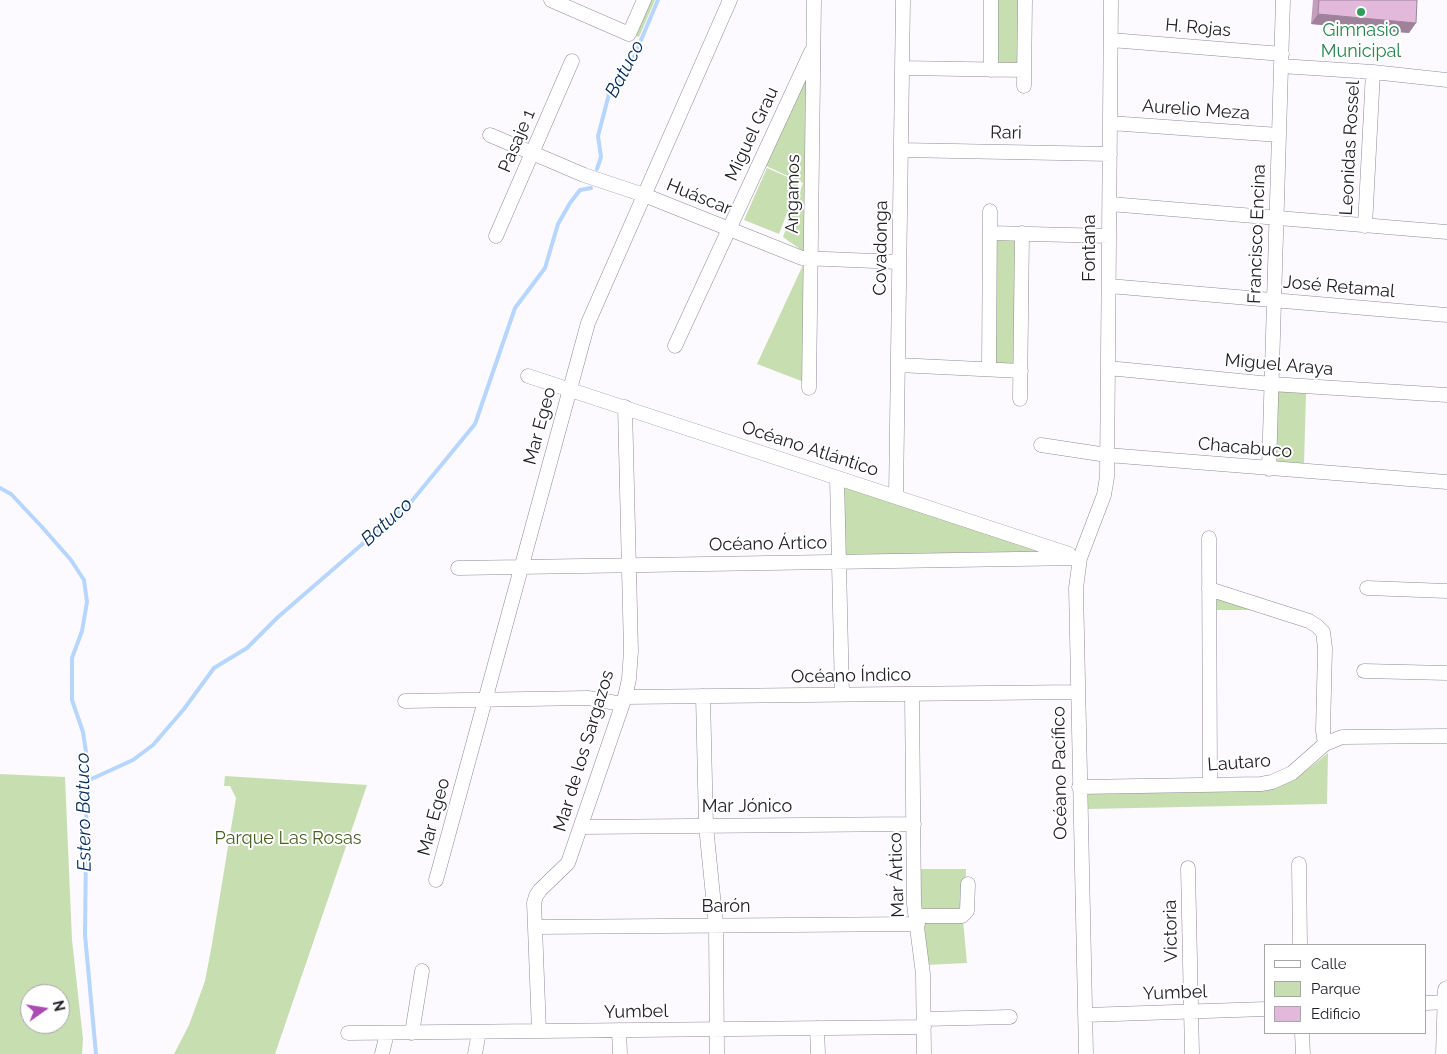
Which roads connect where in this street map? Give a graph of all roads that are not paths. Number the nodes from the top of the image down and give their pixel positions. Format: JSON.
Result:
{"nodes":[{"id":1,"x":551,"y":0,"type":"edge"},
{"id":2,"x":644,"y":0,"type":"edge"},
{"id":3,"x":730,"y":0,"type":"edge"},
{"id":4,"x":814,"y":0,"type":"edge"},
{"id":5,"x":903,"y":0,"type":"edge"},
{"id":6,"x":991,"y":0,"type":"edge"},
{"id":7,"x":1024,"y":0,"type":"edge"},
{"id":8,"x":1111,"y":0,"type":"edge"},
{"id":9,"x":1283,"y":0,"type":"edge"},
{"id":10,"x":1111,"y":40,"type":"junction"},
{"id":11,"x":813,"y":47,"type":"junction"},
{"id":12,"x":1282,"y":60,"type":"junction"},
{"id":13,"x":572,"y":61,"type":"dead end"},
{"id":14,"x":902,"y":68,"type":"junction"},
{"id":15,"x":991,"y":70,"type":"junction"},
{"id":16,"x":1024,"y":70,"type":"junction"},
{"id":17,"x":1372,"y":72,"type":"junction"},
{"id":18,"x":1447,"y":80,"type":"edge"},
{"id":19,"x":1024,"y":86,"type":"dead end"},
{"id":20,"x":1110,"y":123,"type":"junction"},
{"id":21,"x":490,"y":135,"type":"dead end"},
{"id":22,"x":1279,"y":135,"type":"junction"},
{"id":23,"x":901,"y":150,"type":"junction"},
{"id":24,"x":532,"y":154,"type":"junction"},
{"id":25,"x":1110,"y":154,"type":"junction"},
{"id":26,"x":644,"y":195,"type":"junction"},
{"id":27,"x":1110,"y":204,"type":"junction"},
{"id":28,"x":990,"y":211,"type":"dead end"},
{"id":29,"x":1277,"y":218,"type":"junction"},
{"id":30,"x":1365,"y":226,"type":"junction"},
{"id":31,"x":729,"y":230,"type":"junction"},
{"id":32,"x":1447,"y":232,"type":"edge"},
{"id":33,"x":990,"y":233,"type":"junction"},
{"id":34,"x":1022,"y":233,"type":"junction"},
{"id":35,"x":496,"y":236,"type":"dead end"},
{"id":36,"x":1109,"y":236,"type":"junction"},
{"id":37,"x":810,"y":260,"type":"junction"},
{"id":38,"x":899,"y":262,"type":"junction"},
{"id":39,"x":1109,"y":286,"type":"junction"},
{"id":40,"x":1274,"y":300,"type":"junction"},
{"id":41,"x":1447,"y":315,"type":"edge"},
{"id":42,"x":675,"y":346,"type":"dead end"},
{"id":43,"x":898,"y":364,"type":"junction"},
{"id":44,"x":1108,"y":368,"type":"junction"},
{"id":45,"x":988,"y":369,"type":"junction"},
{"id":46,"x":1020,"y":370,"type":"junction"},
{"id":47,"x":528,"y":376,"type":"dead end"},
{"id":48,"x":1271,"y":384,"type":"junction"},
{"id":49,"x":570,"y":388,"type":"junction"},
{"id":50,"x":809,"y":388,"type":"dead end"},
{"id":51,"x":1447,"y":396,"type":"edge"},
{"id":52,"x":1020,"y":399,"type":"dead end"},
{"id":53,"x":625,"y":407,"type":"junction"},
{"id":54,"x":1041,"y":445,"type":"dead end"},
{"id":55,"x":1107,"y":455,"type":"junction"},
{"id":56,"x":1268,"y":469,"type":"junction"},
{"id":57,"x":837,"y":478,"type":"junction"},
{"id":58,"x":1447,"y":482,"type":"edge"},
{"id":59,"x":1104,"y":495,"type":"joint"},
{"id":60,"x":896,"y":497,"type":"junction"},
{"id":61,"x":1209,"y":538,"type":"dead end"},
{"id":62,"x":1080,"y":558,"type":"junction"},
{"id":63,"x":839,"y":562,"type":"junction"},
{"id":64,"x":628,"y":565,"type":"junction"},
{"id":65,"x":458,"y":568,"type":"dead end"},
{"id":66,"x":521,"y":568,"type":"junction"},
{"id":67,"x":1367,"y":588,"type":"dead end"},
{"id":68,"x":1209,"y":590,"type":"junction"},
{"id":69,"x":1447,"y":591,"type":"edge"},
{"id":70,"x":1364,"y":671,"type":"dead end"},
{"id":71,"x":1447,"y":673,"type":"edge"},
{"id":72,"x":1077,"y":692,"type":"junction"},
{"id":73,"x":842,"y":694,"type":"junction"},
{"id":74,"x":912,"y":694,"type":"junction"},
{"id":75,"x":702,"y":696,"type":"junction"},
{"id":76,"x":485,"y":700,"type":"junction"},
{"id":77,"x":405,"y":701,"type":"dead end"},
{"id":78,"x":623,"y":701,"type":"junction"},
{"id":79,"x":1447,"y":736,"type":"edge"},
{"id":80,"x":1325,"y":744,"type":"junction"},
{"id":81,"x":1210,"y":784,"type":"junction"},
{"id":82,"x":1079,"y":788,"type":"junction"},
{"id":83,"x":914,"y":824,"type":"junction"},
{"id":84,"x":706,"y":826,"type":"junction"},
{"id":85,"x":581,"y":827,"type":"junction"},
{"id":86,"x":1298,"y":864,"type":"dead end"},
{"id":87,"x":1188,"y":868,"type":"dead end"},
{"id":88,"x":436,"y":880,"type":"dead end"},
{"id":89,"x":968,"y":884,"type":"dead end"},
{"id":90,"x":917,"y":920,"type":"junction"},
{"id":91,"x":716,"y":926,"type":"junction"},
{"id":92,"x":535,"y":927,"type":"junction"},
{"id":93,"x":1300,"y":944,"type":"edge"},
{"id":94,"x":422,"y":971,"type":"dead end"},
{"id":95,"x":1447,"y":990,"type":"edge"},
{"id":96,"x":1447,"y":1002,"type":"edge"},
{"id":97,"x":1427,"y":1003,"type":"edge"},
{"id":98,"x":1264,"y":1009,"type":"edge"},
{"id":99,"x":1191,"y":1011,"type":"junction"},
{"id":100,"x":1085,"y":1015,"type":"junction"},
{"id":101,"x":1010,"y":1017,"type":"dead end"},
{"id":102,"x":924,"y":1023,"type":"junction"},
{"id":103,"x":818,"y":1028,"type":"junction"},
{"id":104,"x":620,"y":1030,"type":"junction"},
{"id":105,"x":716,"y":1030,"type":"junction"},
{"id":106,"x":539,"y":1031,"type":"junction"},
{"id":107,"x":479,"y":1032,"type":"junction"},
{"id":108,"x":348,"y":1033,"type":"dead end"},
{"id":109,"x":387,"y":1033,"type":"junction"},
{"id":110,"x":412,"y":1033,"type":"junction"},
{"id":111,"x":1302,"y":1034,"type":"edge"},
{"id":112,"x":382,"y":1054,"type":"edge"},
{"id":113,"x":475,"y":1054,"type":"edge"},
{"id":114,"x":620,"y":1054,"type":"edge"},
{"id":115,"x":717,"y":1054,"type":"edge"},
{"id":116,"x":818,"y":1054,"type":"edge"},
{"id":117,"x":924,"y":1054,"type":"edge"},
{"id":118,"x":1086,"y":1054,"type":"edge"},
{"id":119,"x":1192,"y":1054,"type":"edge"},
{"id":120,"x":1302,"y":1054,"type":"edge"},
{"id":121,"x":1446,"y":1054,"type":"edge"}],
"edges":[{"from":1,"to":2,"type":"street"},
{"from":3,"to":26,"type":"street","name":"Mar Egeo"},
{"from":4,"to":11,"type":"street","name":"Angamos"},
{"from":5,"to":14,"type":"street","name":"Covadonga"},
{"from":6,"to":15,"type":"street"},
{"from":7,"to":16,"type":"street"},
{"from":8,"to":10,"type":"street","name":"Fontana"},
{"from":9,"to":12,"type":"street","name":"Francisco Encina"},
{"from":10,"to":12,"type":"street","name":"H. Rojas"},
{"from":10,"to":20,"type":"street","name":"Fontana"},
{"from":11,"to":31,"type":"street","name":"Miguel Grau"},
{"from":11,"to":37,"type":"street","name":"Angamos"},
{"from":12,"to":17,"type":"street","name":"H. Rojas"},
{"from":12,"to":22,"type":"street","name":"Francisco Encina"},
{"from":13,"to":24,"type":"street","name":"Pasaje 1"},
{"from":14,"to":15,"type":"street"},
{"from":14,"to":23,"type":"street","name":"Covadonga"},
{"from":15,"to":16,"type":"street"},
{"from":16,"to":19,"type":"street"},
{"from":17,"to":18,"type":"street","name":"H. Rojas"},
{"from":17,"to":30,"type":"street","name":"Leonidas Rossel"},
{"from":20,"to":22,"type":"street","name":"Aurelio Meza"},
{"from":20,"to":25,"type":"street","name":"Fontana"},
{"from":21,"to":24,"type":"street","name":"Huáscar"},
{"from":22,"to":29,"type":"street","name":"Francisco Encina"},
{"from":23,"to":25,"type":"street","name":"Rari"},
{"from":23,"to":38,"type":"street","name":"Covadonga"},
{"from":24,"to":26,"type":"street","name":"Huáscar"},
{"from":24,"to":35,"type":"street","name":"Pasaje 1"},
{"from":25,"to":27,"type":"street","name":"Fontana"},
{"from":26,"to":31,"type":"street","name":"Huáscar"},
{"from":26,"to":49,"type":"street","name":"Mar Egeo"},
{"from":27,"to":29,"type":"street"},
{"from":27,"to":36,"type":"street","name":"Fontana"},
{"from":28,"to":33,"type":"street"},
{"from":29,"to":30,"type":"street"},
{"from":29,"to":40,"type":"street","name":"Francisco Encina"},
{"from":30,"to":32,"type":"street"},
{"from":31,"to":37,"type":"street","name":"Huáscar"},
{"from":31,"to":42,"type":"street","name":"Miguel Grau"},
{"from":33,"to":34,"type":"street"},
{"from":33,"to":45,"type":"street"},
{"from":34,"to":36,"type":"street"},
{"from":34,"to":46,"type":"street"},
{"from":36,"to":39,"type":"street","name":"Fontana"},
{"from":37,"to":38,"type":"street","name":"Huáscar"},
{"from":37,"to":50,"type":"street","name":"Angamos"},
{"from":38,"to":43,"type":"street","name":"Covadonga"},
{"from":39,"to":40,"type":"street","name":"José Retamal"},
{"from":39,"to":44,"type":"street","name":"Fontana"},
{"from":40,"to":41,"type":"street","name":"José Retamal"},
{"from":40,"to":48,"type":"street","name":"Francisco Encina"},
{"from":43,"to":45,"type":"street"},
{"from":43,"to":60,"type":"street","name":"Covadonga"},
{"from":44,"to":48,"type":"street","name":"Miguel Araya"},
{"from":44,"to":55,"type":"street","name":"Fontana"},
{"from":45,"to":46,"type":"street"},
{"from":46,"to":52,"type":"street"},
{"from":47,"to":49,"type":"street","name":"Océano Atlántico"},
{"from":48,"to":51,"type":"street","name":"Miguel Araya"},
{"from":48,"to":56,"type":"street","name":"Francisco Encina"},
{"from":49,"to":53,"type":"street","name":"Océano Atlántico"},
{"from":49,"to":66,"type":"street","name":"Mar Egeo"},
{"from":53,"to":57,"type":"street","name":"Océano Atlántico"},
{"from":53,"to":64,"type":"street","name":"Mar de los Sargazos"},
{"from":54,"to":55,"type":"street","name":"Chacabuco"},
{"from":55,"to":56,"type":"street","name":"Chacabuco"},
{"from":55,"to":59,"type":"street","name":"Fontana"},
{"from":56,"to":58,"type":"street","name":"Chacabuco"},
{"from":57,"to":60,"type":"street","name":"Océano Atlántico"},
{"from":57,"to":63,"type":"street"},
{"from":59,"to":62,"type":"street","name":"Océano Pacífico"},
{"from":60,"to":62,"type":"street","name":"Océano Atlántico"},
{"from":61,"to":68,"type":"street"},
{"from":62,"to":63,"type":"street","name":"Océano Ártico"},
{"from":62,"to":72,"type":"street","name":"Océano Pacífico"},
{"from":63,"to":64,"type":"street","name":"Océano Ártico"},
{"from":63,"to":73,"type":"street"},
{"from":64,"to":66,"type":"street","name":"Océano Ártico"},
{"from":64,"to":78,"type":"street","name":"Mar de los Sargazos"},
{"from":65,"to":66,"type":"street","name":"Océano Ártico"},
{"from":66,"to":76,"type":"street","name":"Mar Egeo"},
{"from":67,"to":69,"type":"street"},
{"from":68,"to":80,"type":"street"},
{"from":68,"to":81,"type":"street"},
{"from":70,"to":71,"type":"street"},
{"from":72,"to":74,"type":"street","name":"Océano Índico"},
{"from":72,"to":82,"type":"street","name":"Océano Pacífico"},
{"from":73,"to":74,"type":"street","name":"Océano Índico"},
{"from":73,"to":75,"type":"street","name":"Océano Índico"},
{"from":74,"to":83,"type":"street","name":"Mar Ártico"},
{"from":75,"to":78,"type":"street","name":"Océano Índico"},
{"from":75,"to":84,"type":"street"},
{"from":76,"to":77,"type":"street","name":"Océano Índico"},
{"from":76,"to":78,"type":"street","name":"Océano Índico"},
{"from":76,"to":88,"type":"street","name":"Mar Egeo"},
{"from":78,"to":85,"type":"street","name":"Mar de los Sargazos"},
{"from":79,"to":80,"type":"street","name":"Lautaro"},
{"from":80,"to":81,"type":"street","name":"Lautaro"},
{"from":81,"to":82,"type":"street","name":"Lautaro"},
{"from":82,"to":100,"type":"street","name":"Océano Pacífico"},
{"from":83,"to":84,"type":"street","name":"Mar Jónico"},
{"from":83,"to":90,"type":"street","name":"Mar Ártico"},
{"from":84,"to":85,"type":"street","name":"Mar Jónico"},
{"from":84,"to":91,"type":"street"},
{"from":85,"to":92,"type":"street","name":"Mar de los Sargazos"},
{"from":86,"to":93,"type":"street"},
{"from":87,"to":99,"type":"street","name":"Victoria"},
{"from":89,"to":90,"type":"street","name":"Barón"},
{"from":90,"to":91,"type":"street","name":"Barón"},
{"from":90,"to":102,"type":"street","name":"Mar Ártico"},
{"from":91,"to":92,"type":"street","name":"Barón"},
{"from":91,"to":105,"type":"street"},
{"from":92,"to":106,"type":"street","name":"Mar de los Sargazos"},
{"from":94,"to":110,"type":"street"},
{"from":95,"to":96,"type":"main road"},
{"from":96,"to":97,"type":"street"},
{"from":96,"to":121,"type":"main road"},
{"from":98,"to":99,"type":"street","name":"Yumbel"},
{"from":99,"to":100,"type":"street","name":"Yumbel"},
{"from":99,"to":119,"type":"street","name":"Victoria"},
{"from":100,"to":118,"type":"street","name":"Océano Pacífico"},
{"from":101,"to":102,"type":"street","name":"Yumbel"},
{"from":102,"to":103,"type":"street","name":"Yumbel"},
{"from":102,"to":117,"type":"street","name":"Mar Ártico"},
{"from":103,"to":105,"type":"street","name":"Yumbel"},
{"from":103,"to":116,"type":"street"},
{"from":104,"to":105,"type":"street","name":"Yumbel"},
{"from":104,"to":106,"type":"street","name":"Yumbel"},
{"from":104,"to":114,"type":"street"},
{"from":105,"to":115,"type":"street"},
{"from":106,"to":107,"type":"street","name":"Yumbel"},
{"from":107,"to":110,"type":"street","name":"Yumbel"},
{"from":107,"to":113,"type":"street"},
{"from":108,"to":109,"type":"street","name":"Yumbel"},
{"from":109,"to":110,"type":"street","name":"Yumbel"},
{"from":109,"to":112,"type":"street"},
{"from":111,"to":120,"type":"street"}]}
